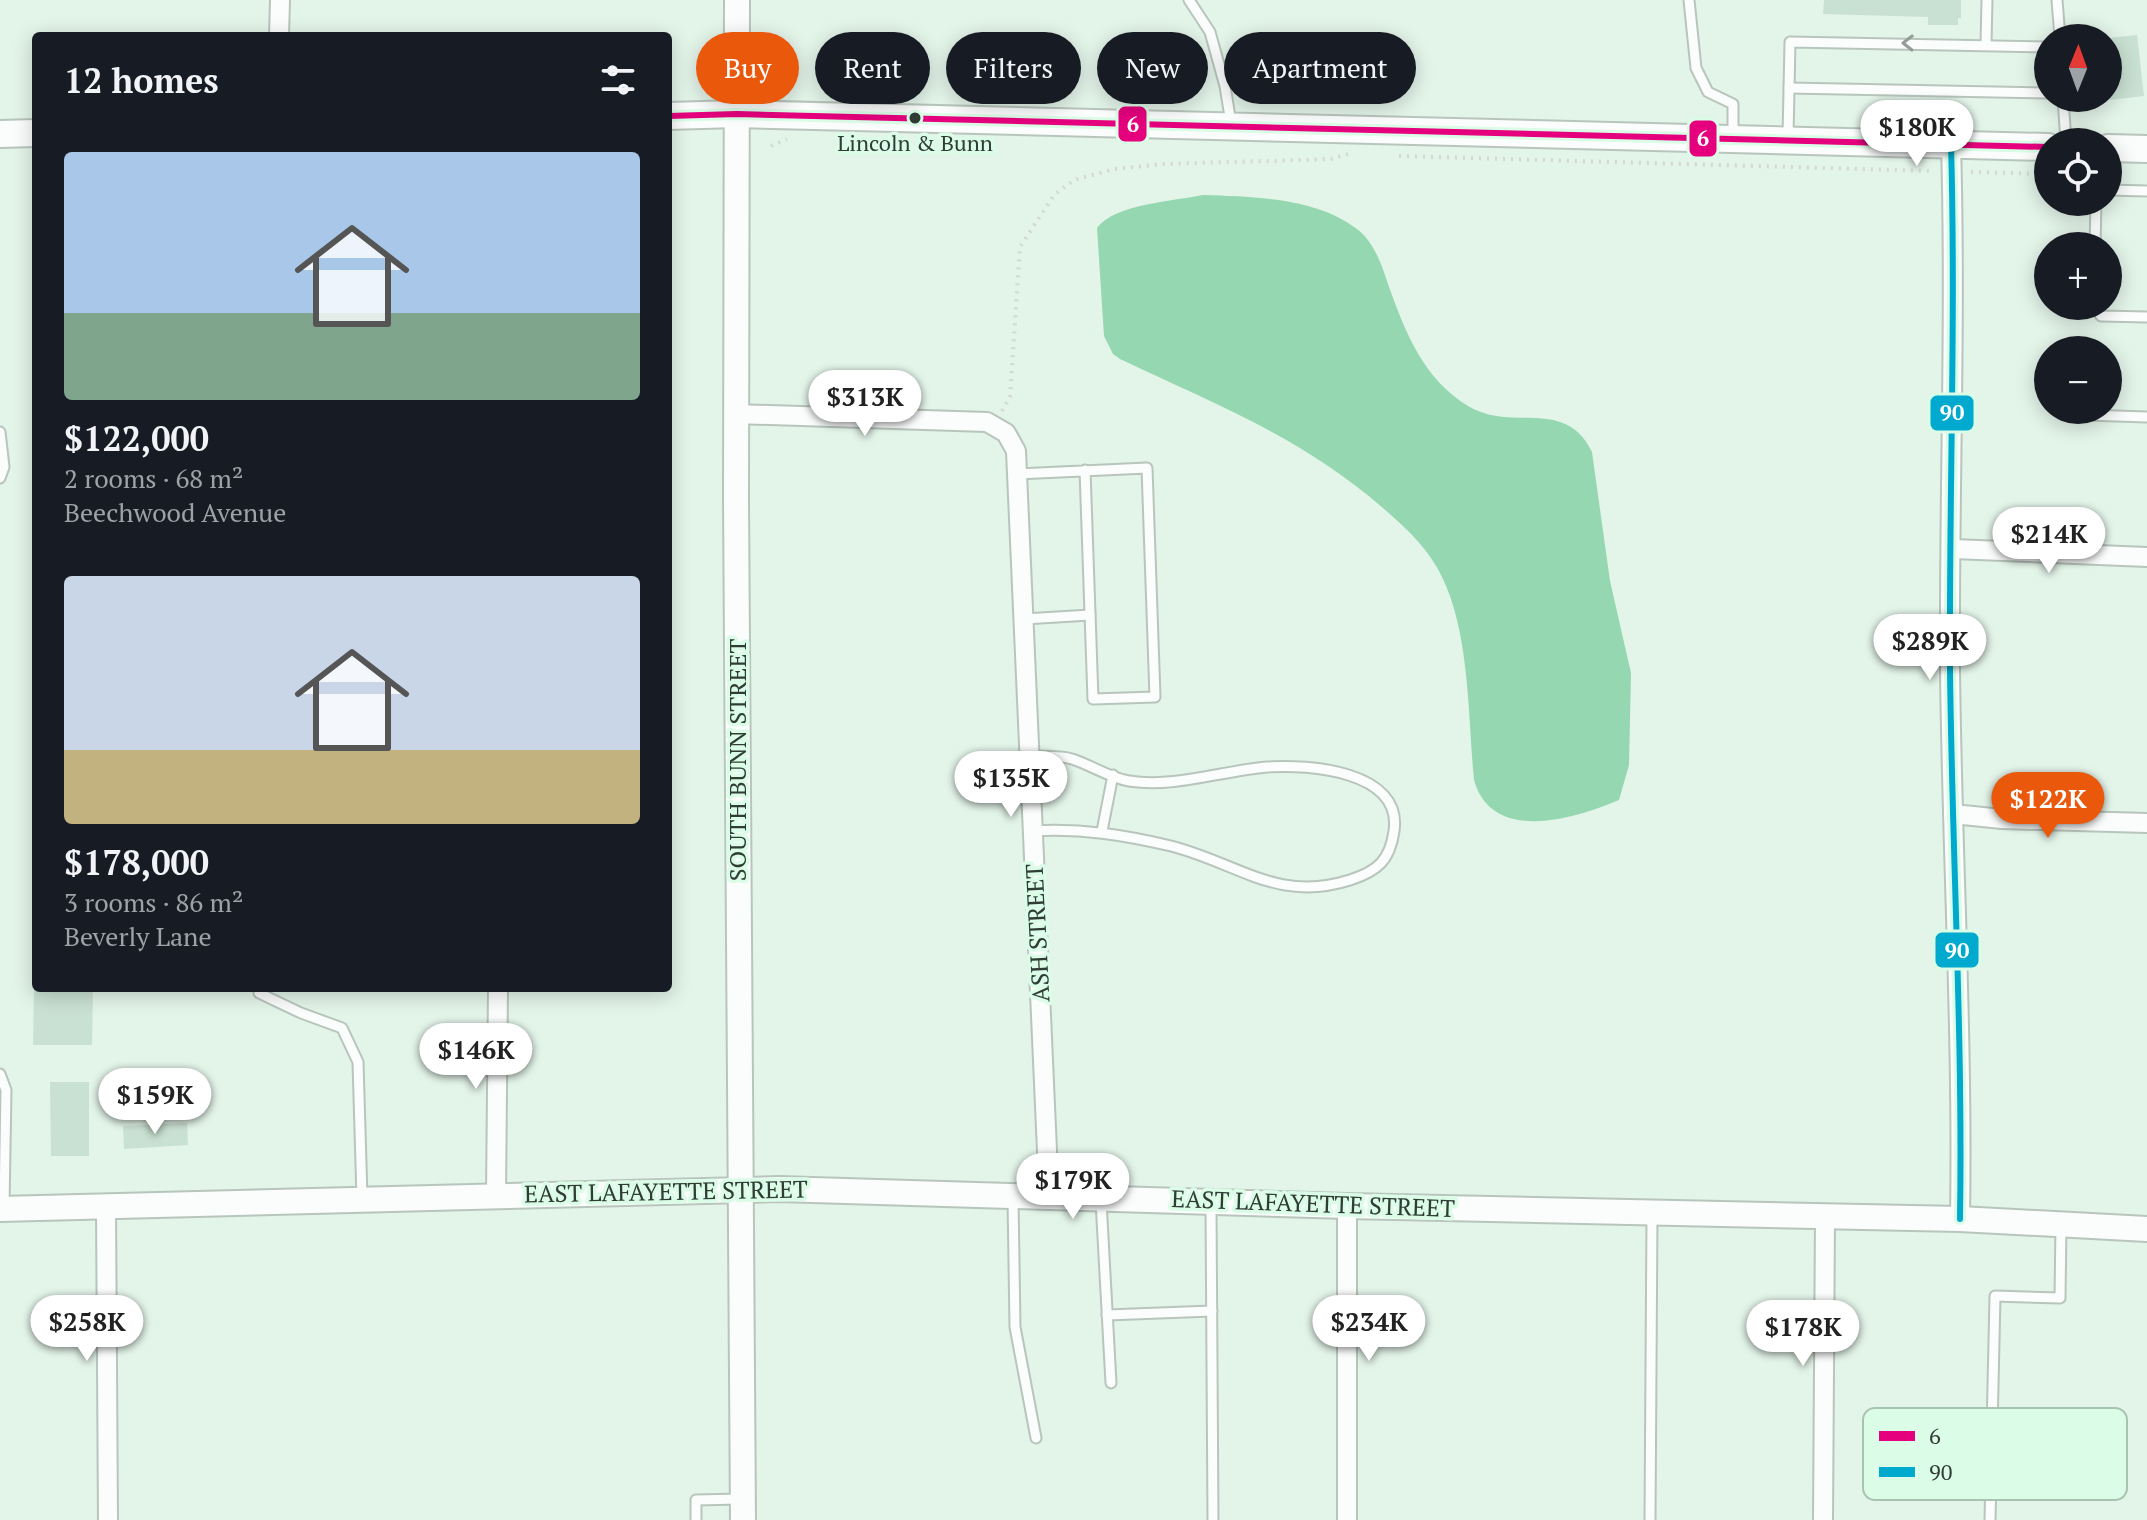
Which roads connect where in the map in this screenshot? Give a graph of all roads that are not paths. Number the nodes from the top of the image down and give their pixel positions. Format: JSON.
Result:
{"nodes":[{"id":1,"x":280,"y":0,"type":"edge"},
{"id":2,"x":737,"y":0,"type":"edge"},
{"id":3,"x":1189,"y":0,"type":"edge"},
{"id":4,"x":1689,"y":0,"type":"edge"},
{"id":5,"x":1987,"y":0,"type":"edge"},
{"id":6,"x":2057,"y":0,"type":"edge"},
{"id":7,"x":2059,"y":24,"type":"edge"},
{"id":8,"x":279,"y":32,"type":"edge"},
{"id":9,"x":1986,"y":44,"type":"junction"},
{"id":10,"x":2034,"y":46,"type":"edge"},
{"id":11,"x":1789,"y":88,"type":"junction"},
{"id":12,"x":2034,"y":93,"type":"edge"},
{"id":13,"x":737,"y":114,"type":"junction"},
{"id":14,"x":672,"y":116,"type":"edge"},
{"id":15,"x":1231,"y":126,"type":"junction"},
{"id":16,"x":32,"y":133,"type":"edge"},
{"id":17,"x":0,"y":134,"type":"edge"},
{"id":18,"x":1733,"y":139,"type":"junction"},
{"id":19,"x":1788,"y":140,"type":"junction"},
{"id":20,"x":1951,"y":144,"type":"junction"},
{"id":21,"x":2034,"y":147,"type":"edge"},
{"id":22,"x":2122,"y":148,"type":"edge"},
{"id":23,"x":2147,"y":149,"type":"edge"},
{"id":24,"x":2122,"y":190,"type":"edge"},
{"id":25,"x":2147,"y":191,"type":"edge"},
{"id":26,"x":2122,"y":316,"type":"edge"},
{"id":27,"x":2147,"y":317,"type":"edge"},
{"id":28,"x":736,"y":414,"type":"junction"},
{"id":29,"x":2122,"y":416,"type":"edge"},
{"id":30,"x":2147,"y":417,"type":"edge"},
{"id":31,"x":0,"y":432,"type":"edge"},
{"id":32,"x":1085,"y":470,"type":"junction"},
{"id":33,"x":1017,"y":474,"type":"junction"},
{"id":34,"x":0,"y":478,"type":"edge"},
{"id":35,"x":1953,"y":549,"type":"junction"},
{"id":36,"x":2147,"y":557,"type":"edge"},
{"id":37,"x":1090,"y":615,"type":"junction"},
{"id":38,"x":1024,"y":619,"type":"junction"},
{"id":39,"x":1030,"y":756,"type":"junction"},
{"id":40,"x":1113,"y":775,"type":"junction"},
{"id":41,"x":1953,"y":814,"type":"junction"},
{"id":42,"x":2147,"y":823,"type":"edge"},
{"id":43,"x":1033,"y":831,"type":"junction"},
{"id":44,"x":1102,"y":831,"type":"junction"},
{"id":45,"x":259,"y":992,"type":"edge"},
{"id":46,"x":498,"y":992,"type":"edge"},
{"id":47,"x":0,"y":1074,"type":"edge"},
{"id":48,"x":740,"y":1189,"type":"junction"},
{"id":49,"x":496,"y":1194,"type":"junction"},
{"id":50,"x":1013,"y":1195,"type":"junction"},
{"id":51,"x":1049,"y":1196,"type":"junction"},
{"id":52,"x":362,"y":1198,"type":"junction"},
{"id":53,"x":1101,"y":1198,"type":"junction"},
{"id":54,"x":1211,"y":1202,"type":"junction"},
{"id":55,"x":106,"y":1206,"type":"junction"},
{"id":56,"x":1347,"y":1206,"type":"junction"},
{"id":57,"x":2,"y":1209,"type":"edge"},
{"id":58,"x":1652,"y":1213,"type":"junction"},
{"id":59,"x":1825,"y":1217,"type":"junction"},
{"id":60,"x":1960,"y":1219,"type":"junction"},
{"id":61,"x":2061,"y":1225,"type":"junction"},
{"id":62,"x":2147,"y":1229,"type":"edge"},
{"id":63,"x":1212,"y":1311,"type":"junction"},
{"id":64,"x":1107,"y":1315,"type":"junction"},
{"id":65,"x":1111,"y":1383,"type":"dead end"},
{"id":66,"x":1992,"y":1408,"type":"edge"},
{"id":67,"x":1036,"y":1438,"type":"dead end"},
{"id":68,"x":1990,"y":1500,"type":"edge"},
{"id":69,"x":743,"y":1510,"type":"edge"},
{"id":70,"x":108,"y":1520,"type":"edge"},
{"id":71,"x":696,"y":1520,"type":"edge"},
{"id":72,"x":1213,"y":1520,"type":"edge"},
{"id":73,"x":1347,"y":1520,"type":"edge"},
{"id":74,"x":1650,"y":1520,"type":"edge"},
{"id":75,"x":1823,"y":1520,"type":"edge"},
{"id":76,"x":1990,"y":1520,"type":"edge"}],
"edges":[{"from":1,"to":8,"type":"street"},
{"from":2,"to":13,"type":"street","name":"SOUTH BUNN STREET"},
{"from":3,"to":15,"type":"lane"},
{"from":4,"to":18,"type":"lane"},
{"from":5,"to":9,"type":"lane"},
{"from":6,"to":7,"type":"lane"},
{"from":9,"to":10,"type":"lane"},
{"from":9,"to":11,"type":"lane","one_way":true},
{"from":11,"to":12,"type":"lane"},
{"from":11,"to":19,"type":"lane"},
{"from":13,"to":14,"type":"main road"},
{"from":13,"to":15,"type":"main road"},
{"from":13,"to":28,"type":"street","name":"SOUTH BUNN STREET"},
{"from":15,"to":18,"type":"main road"},
{"from":16,"to":17,"type":"main road"},
{"from":18,"to":19,"type":"main road"},
{"from":19,"to":20,"type":"main road"},
{"from":20,"to":21,"type":"main road"},
{"from":20,"to":35,"type":"street"},
{"from":22,"to":23,"type":"main road"},
{"from":24,"to":25,"type":"lane"},
{"from":26,"to":27,"type":"lane"},
{"from":28,"to":33,"type":"street","name":"ASH STREET"},
{"from":28,"to":48,"type":"street","name":"SOUTH BUNN STREET"},
{"from":29,"to":30,"type":"lane"},
{"from":31,"to":34,"type":"lane"},
{"from":32,"to":33,"type":"lane"},
{"from":32,"to":37,"type":"lane"},
{"from":32,"to":37,"type":"lane"},
{"from":33,"to":38,"type":"street","name":"ASH STREET"},
{"from":35,"to":36,"type":"street"},
{"from":35,"to":41,"type":"street"},
{"from":37,"to":38,"type":"lane"},
{"from":38,"to":39,"type":"street","name":"ASH STREET"},
{"from":39,"to":40,"type":"lane"},
{"from":39,"to":43,"type":"street","name":"ASH STREET"},
{"from":40,"to":44,"type":"lane"},
{"from":40,"to":44,"type":"lane"},
{"from":41,"to":42,"type":"street"},
{"from":41,"to":60,"type":"street"},
{"from":43,"to":44,"type":"lane"},
{"from":43,"to":51,"type":"street","name":"ASH STREET"},
{"from":45,"to":52,"type":"lane"},
{"from":46,"to":49,"type":"street"},
{"from":47,"to":57,"type":"lane"},
{"from":48,"to":49,"type":"street","name":"EAST LAFAYETTE STREET"},
{"from":48,"to":50,"type":"street","name":"EAST LAFAYETTE STREET"},
{"from":48,"to":69,"type":"street","name":"SOUTH BUNN STREET"},
{"from":49,"to":52,"type":"street","name":"EAST LAFAYETTE STREET"},
{"from":50,"to":51,"type":"street","name":"EAST LAFAYETTE STREET"},
{"from":50,"to":67,"type":"lane"},
{"from":51,"to":53,"type":"street","name":"EAST LAFAYETTE STREET"},
{"from":52,"to":55,"type":"street","name":"EAST LAFAYETTE STREET"},
{"from":53,"to":54,"type":"street","name":"EAST LAFAYETTE STREET"},
{"from":53,"to":64,"type":"lane"},
{"from":54,"to":56,"type":"street","name":"EAST LAFAYETTE STREET"},
{"from":54,"to":63,"type":"lane"},
{"from":55,"to":57,"type":"street","name":"EAST LAFAYETTE STREET"},
{"from":55,"to":70,"type":"street"},
{"from":56,"to":58,"type":"street","name":"EAST LAFAYETTE STREET"},
{"from":56,"to":73,"type":"street"},
{"from":58,"to":59,"type":"street","name":"EAST LAFAYETTE STREET"},
{"from":58,"to":74,"type":"lane"},
{"from":59,"to":60,"type":"street","name":"EAST LAFAYETTE STREET"},
{"from":59,"to":75,"type":"street"},
{"from":60,"to":61,"type":"street","name":"EAST LAFAYETTE STREET"},
{"from":61,"to":62,"type":"street","name":"EAST LAFAYETTE STREET"},
{"from":61,"to":66,"type":"lane"},
{"from":63,"to":64,"type":"lane"},
{"from":63,"to":72,"type":"lane"},
{"from":64,"to":65,"type":"lane"},
{"from":68,"to":76,"type":"lane"},
{"from":69,"to":71,"type":"lane"}]}
